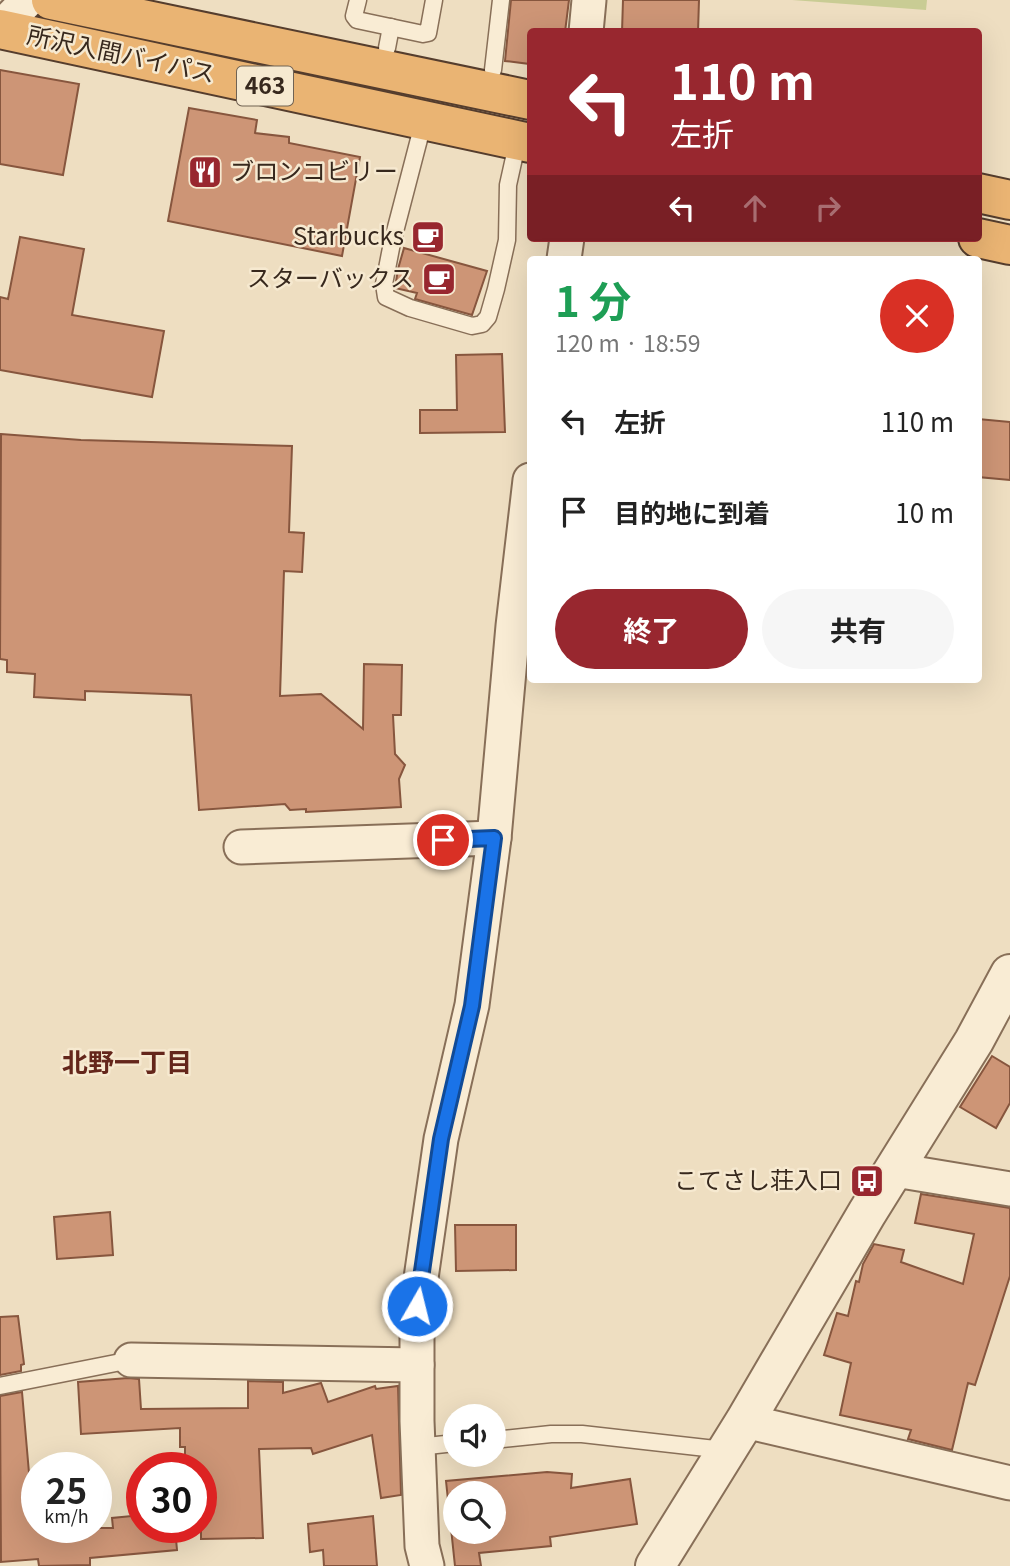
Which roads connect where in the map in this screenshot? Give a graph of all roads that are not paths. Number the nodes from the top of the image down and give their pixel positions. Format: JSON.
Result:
{"nodes":[{"id":1,"x":29,"y":0,"type":"edge"},
{"id":2,"x":51,"y":0,"type":"edge"},
{"id":3,"x":358,"y":0,"type":"edge"},
{"id":4,"x":434,"y":0,"type":"edge"},
{"id":5,"x":501,"y":0,"type":"edge"},
{"id":6,"x":589,"y":0,"type":"edge"},
{"id":7,"x":391,"y":27,"type":"junction"},
{"id":8,"x":586,"y":28,"type":"edge"},
{"id":9,"x":0,"y":29,"type":"edge"},
{"id":10,"x":387,"y":48,"type":"dead end"},
{"id":11,"x":493,"y":70,"type":"dead end"},
{"id":12,"x":527,"y":99,"type":"edge"},
{"id":13,"x":424,"y":120,"type":"junction"},
{"id":14,"x":524,"y":141,"type":"edge"},
{"id":15,"x":982,"y":194,"type":"edge"},
{"id":16,"x":1010,"y":200,"type":"edge"},
{"id":17,"x":982,"y":239,"type":"edge"},
{"id":18,"x":1010,"y":245,"type":"edge"},
{"id":19,"x":527,"y":506,"type":"edge"},
{"id":20,"x":494,"y":838,"type":"junction"},
{"id":21,"x":241,"y":847,"type":"dead end"},
{"id":22,"x":1010,"y":974,"type":"edge"},
{"id":23,"x":895,"y":1170,"type":"junction"},
{"id":24,"x":1010,"y":1189,"type":"edge"},
{"id":25,"x":131,"y":1360,"type":"joint"},
{"id":26,"x":417,"y":1365,"type":"junction"},
{"id":27,"x":0,"y":1386,"type":"edge"},
{"id":28,"x":736,"y":1436,"type":"junction"},
{"id":29,"x":506,"y":1439,"type":"edge"},
{"id":30,"x":443,"y":1444,"type":"edge"},
{"id":31,"x":418,"y":1447,"type":"junction"},
{"id":32,"x":1010,"y":1483,"type":"edge"},
{"id":33,"x":427,"y":1566,"type":"edge"},
{"id":34,"x":655,"y":1566,"type":"edge"}],
"edges":[{"from":1,"to":9,"type":"street"},
{"from":2,"to":12,"type":"highway","name":"所沢入間バイパス","number":"463"},
{"from":3,"to":7,"type":"lane"},
{"from":4,"to":7,"type":"lane"},
{"from":5,"to":11,"type":"lane"},
{"from":6,"to":8,"type":"street"},
{"from":7,"to":10,"type":"lane"},
{"from":9,"to":13,"type":"highway","name":"所沢入間バイパス","number":"463"},
{"from":13,"to":14,"type":"highway","name":"所沢入間バイパス","number":"463"},
{"from":13,"to":14,"type":"lane"},
{"from":15,"to":16,"type":"highway"},
{"from":17,"to":18,"type":"highway"},
{"from":19,"to":20,"type":"street"},
{"from":20,"to":21,"type":"street"},
{"from":20,"to":26,"type":"street"},
{"from":22,"to":23,"type":"street"},
{"from":23,"to":24,"type":"street"},
{"from":23,"to":28,"type":"street"},
{"from":25,"to":26,"type":"street"},
{"from":25,"to":27,"type":"lane"},
{"from":26,"to":31,"type":"street"},
{"from":28,"to":29,"type":"lane"},
{"from":28,"to":32,"type":"street"},
{"from":28,"to":34,"type":"street"},
{"from":30,"to":31,"type":"lane"},
{"from":31,"to":33,"type":"street"}]}
